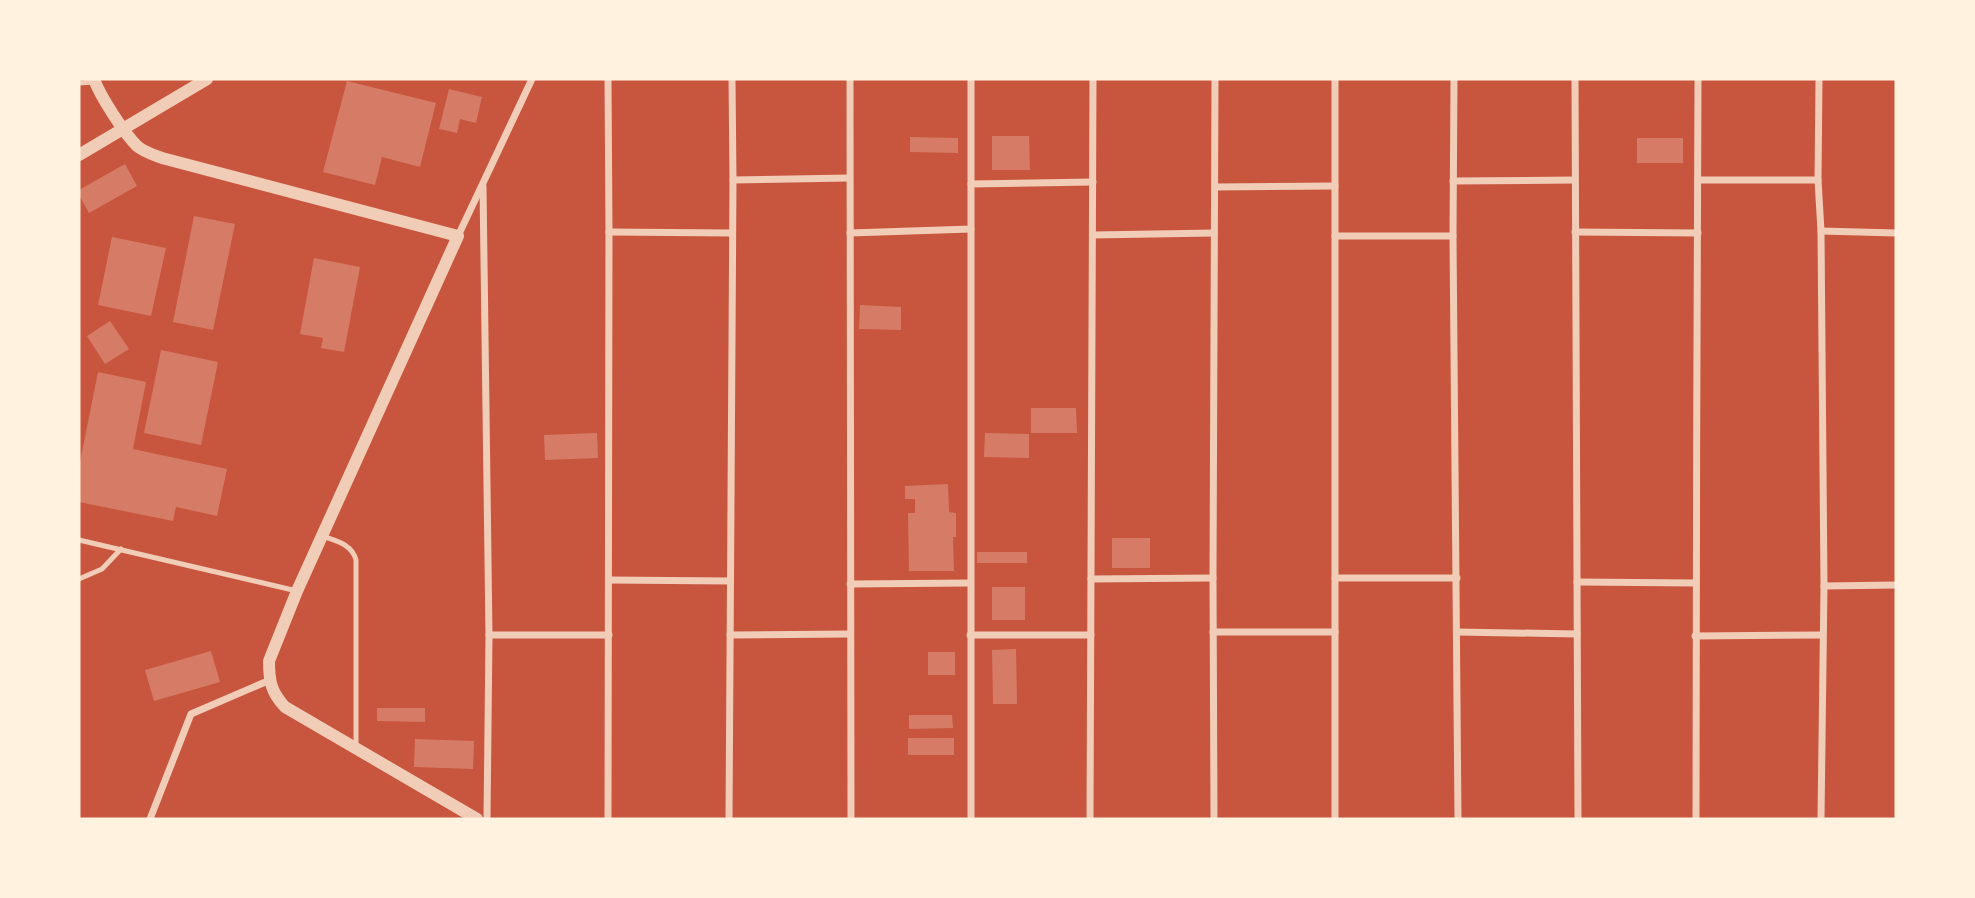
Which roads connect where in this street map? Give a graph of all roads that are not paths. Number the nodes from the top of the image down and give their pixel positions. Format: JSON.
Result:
{"nodes":[{"id":1,"x":207,"y":79,"type":"edge"},
{"id":2,"x":531,"y":79,"type":"edge"},
{"id":3,"x":608,"y":79,"type":"edge"},
{"id":4,"x":732,"y":79,"type":"edge"},
{"id":5,"x":850,"y":79,"type":"edge"},
{"id":6,"x":971,"y":79,"type":"edge"},
{"id":7,"x":1093,"y":79,"type":"edge"},
{"id":8,"x":1215,"y":79,"type":"edge"},
{"id":9,"x":1335,"y":79,"type":"edge"},
{"id":10,"x":1454,"y":79,"type":"edge"},
{"id":11,"x":1575,"y":79,"type":"edge"},
{"id":12,"x":1698,"y":79,"type":"edge"},
{"id":13,"x":1819,"y":79,"type":"edge"},
{"id":14,"x":94,"y":80,"type":"edge"},
{"id":15,"x":79,"y":83,"type":"edge"},
{"id":16,"x":124,"y":128,"type":"junction"},
{"id":17,"x":79,"y":155,"type":"edge"},
{"id":18,"x":849,"y":178,"type":"junction"},
{"id":19,"x":733,"y":180,"type":"junction"},
{"id":20,"x":1574,"y":180,"type":"junction"},
{"id":21,"x":1698,"y":180,"type":"junction"},
{"id":22,"x":1818,"y":180,"type":"junction"},
{"id":23,"x":1453,"y":181,"type":"junction"},
{"id":24,"x":1093,"y":182,"type":"junction"},
{"id":25,"x":971,"y":184,"type":"junction"},
{"id":26,"x":482,"y":186,"type":"junction"},
{"id":27,"x":1335,"y":186,"type":"junction"},
{"id":28,"x":1215,"y":187,"type":"junction"},
{"id":29,"x":971,"y":229,"type":"junction"},
{"id":30,"x":1821,"y":231,"type":"junction"},
{"id":31,"x":609,"y":232,"type":"junction"},
{"id":32,"x":1575,"y":232,"type":"junction"},
{"id":33,"x":731,"y":233,"type":"junction"},
{"id":34,"x":850,"y":233,"type":"junction"},
{"id":35,"x":1214,"y":233,"type":"junction"},
{"id":36,"x":1698,"y":233,"type":"junction"},
{"id":37,"x":1896,"y":233,"type":"edge"},
{"id":38,"x":1093,"y":235,"type":"junction"},
{"id":39,"x":458,"y":236,"type":"junction"},
{"id":40,"x":1335,"y":236,"type":"junction"},
{"id":41,"x":1453,"y":236,"type":"junction"},
{"id":42,"x":322,"y":536,"type":"junction"},
{"id":43,"x":79,"y":540,"type":"edge"},
{"id":44,"x":121,"y":549,"type":"junction"},
{"id":45,"x":1213,"y":578,"type":"junction"},
{"id":46,"x":1335,"y":578,"type":"junction"},
{"id":47,"x":1457,"y":578,"type":"junction"},
{"id":48,"x":79,"y":579,"type":"edge"},
{"id":49,"x":1091,"y":579,"type":"junction"},
{"id":50,"x":609,"y":580,"type":"junction"},
{"id":51,"x":730,"y":581,"type":"junction"},
{"id":52,"x":1577,"y":582,"type":"junction"},
{"id":53,"x":970,"y":583,"type":"junction"},
{"id":54,"x":1695,"y":583,"type":"junction"},
{"id":55,"x":850,"y":584,"type":"junction"},
{"id":56,"x":1896,"y":585,"type":"edge"},
{"id":57,"x":1824,"y":586,"type":"junction"},
{"id":58,"x":297,"y":591,"type":"junction"},
{"id":59,"x":1213,"y":632,"type":"junction"},
{"id":60,"x":1335,"y":632,"type":"junction"},
{"id":61,"x":1457,"y":632,"type":"junction"},
{"id":62,"x":850,"y":634,"type":"junction"},
{"id":63,"x":1577,"y":634,"type":"junction"},
{"id":64,"x":489,"y":635,"type":"junction"},
{"id":65,"x":608,"y":635,"type":"junction"},
{"id":66,"x":730,"y":635,"type":"junction"},
{"id":67,"x":970,"y":635,"type":"junction"},
{"id":68,"x":1091,"y":635,"type":"junction"},
{"id":69,"x":1822,"y":635,"type":"junction"},
{"id":70,"x":1695,"y":636,"type":"junction"},
{"id":71,"x":270,"y":680,"type":"junction"},
{"id":72,"x":356,"y":748,"type":"junction"},
{"id":73,"x":150,"y":819,"type":"edge"},
{"id":74,"x":477,"y":819,"type":"edge"},
{"id":75,"x":487,"y":819,"type":"edge"},
{"id":76,"x":608,"y":819,"type":"edge"},
{"id":77,"x":729,"y":819,"type":"edge"},
{"id":78,"x":850,"y":819,"type":"edge"},
{"id":79,"x":971,"y":819,"type":"edge"},
{"id":80,"x":1090,"y":819,"type":"edge"},
{"id":81,"x":1214,"y":819,"type":"edge"},
{"id":82,"x":1335,"y":819,"type":"edge"},
{"id":83,"x":1458,"y":819,"type":"edge"},
{"id":84,"x":1578,"y":819,"type":"edge"},
{"id":85,"x":1696,"y":819,"type":"edge"},
{"id":86,"x":1821,"y":819,"type":"edge"}],
"edges":[{"from":1,"to":16,"type":"street"},
{"from":2,"to":26,"type":"street"},
{"from":3,"to":31,"type":"street"},
{"from":4,"to":19,"type":"street"},
{"from":5,"to":18,"type":"street"},
{"from":6,"to":25,"type":"street"},
{"from":7,"to":24,"type":"street"},
{"from":8,"to":28,"type":"street"},
{"from":9,"to":27,"type":"street"},
{"from":10,"to":23,"type":"street"},
{"from":11,"to":20,"type":"street"},
{"from":12,"to":21,"type":"street"},
{"from":13,"to":22,"type":"street"},
{"from":14,"to":15,"type":"lane"},
{"from":14,"to":16,"type":"street"},
{"from":16,"to":17,"type":"street"},
{"from":16,"to":39,"type":"street"},
{"from":18,"to":19,"type":"street"},
{"from":18,"to":34,"type":"street"},
{"from":19,"to":33,"type":"street"},
{"from":20,"to":23,"type":"street"},
{"from":20,"to":32,"type":"street"},
{"from":21,"to":22,"type":"street"},
{"from":21,"to":36,"type":"street"},
{"from":22,"to":30,"type":"street"},
{"from":23,"to":41,"type":"street"},
{"from":24,"to":25,"type":"street"},
{"from":24,"to":38,"type":"street"},
{"from":25,"to":29,"type":"street"},
{"from":26,"to":39,"type":"street"},
{"from":26,"to":64,"type":"street"},
{"from":27,"to":28,"type":"street"},
{"from":27,"to":40,"type":"street"},
{"from":28,"to":35,"type":"street"},
{"from":29,"to":34,"type":"street"},
{"from":29,"to":53,"type":"street"},
{"from":30,"to":37,"type":"street"},
{"from":30,"to":57,"type":"street"},
{"from":31,"to":33,"type":"street"},
{"from":31,"to":50,"type":"street"},
{"from":32,"to":36,"type":"street"},
{"from":32,"to":52,"type":"street"},
{"from":33,"to":51,"type":"street"},
{"from":34,"to":55,"type":"street"},
{"from":35,"to":38,"type":"street"},
{"from":35,"to":45,"type":"street"},
{"from":36,"to":54,"type":"street"},
{"from":38,"to":49,"type":"street"},
{"from":39,"to":42,"type":"street"},
{"from":40,"to":41,"type":"street"},
{"from":40,"to":46,"type":"street"},
{"from":41,"to":47,"type":"street"},
{"from":42,"to":58,"type":"street"},
{"from":42,"to":72,"type":"lane"},
{"from":43,"to":44,"type":"lane"},
{"from":44,"to":48,"type":"lane"},
{"from":44,"to":58,"type":"lane"},
{"from":45,"to":49,"type":"street"},
{"from":45,"to":59,"type":"street"},
{"from":46,"to":47,"type":"street"},
{"from":46,"to":60,"type":"street"},
{"from":47,"to":61,"type":"street"},
{"from":49,"to":68,"type":"street"},
{"from":50,"to":51,"type":"street"},
{"from":50,"to":65,"type":"street"},
{"from":51,"to":66,"type":"street"},
{"from":52,"to":54,"type":"street"},
{"from":52,"to":63,"type":"street"},
{"from":53,"to":55,"type":"street"},
{"from":53,"to":67,"type":"street"},
{"from":54,"to":70,"type":"street"},
{"from":55,"to":62,"type":"street"},
{"from":56,"to":57,"type":"street"},
{"from":57,"to":69,"type":"street"},
{"from":58,"to":71,"type":"street"},
{"from":59,"to":60,"type":"street"},
{"from":59,"to":81,"type":"street"},
{"from":60,"to":82,"type":"street"},
{"from":61,"to":63,"type":"street"},
{"from":61,"to":83,"type":"street"},
{"from":62,"to":66,"type":"street"},
{"from":62,"to":78,"type":"street"},
{"from":63,"to":84,"type":"street"},
{"from":64,"to":65,"type":"street"},
{"from":64,"to":75,"type":"street"},
{"from":65,"to":76,"type":"street"},
{"from":66,"to":77,"type":"street"},
{"from":67,"to":68,"type":"street"},
{"from":67,"to":79,"type":"street"},
{"from":68,"to":80,"type":"street"},
{"from":69,"to":70,"type":"street"},
{"from":69,"to":86,"type":"street"},
{"from":70,"to":85,"type":"street"},
{"from":71,"to":72,"type":"street"},
{"from":71,"to":73,"type":"street"},
{"from":72,"to":74,"type":"street"}]}
